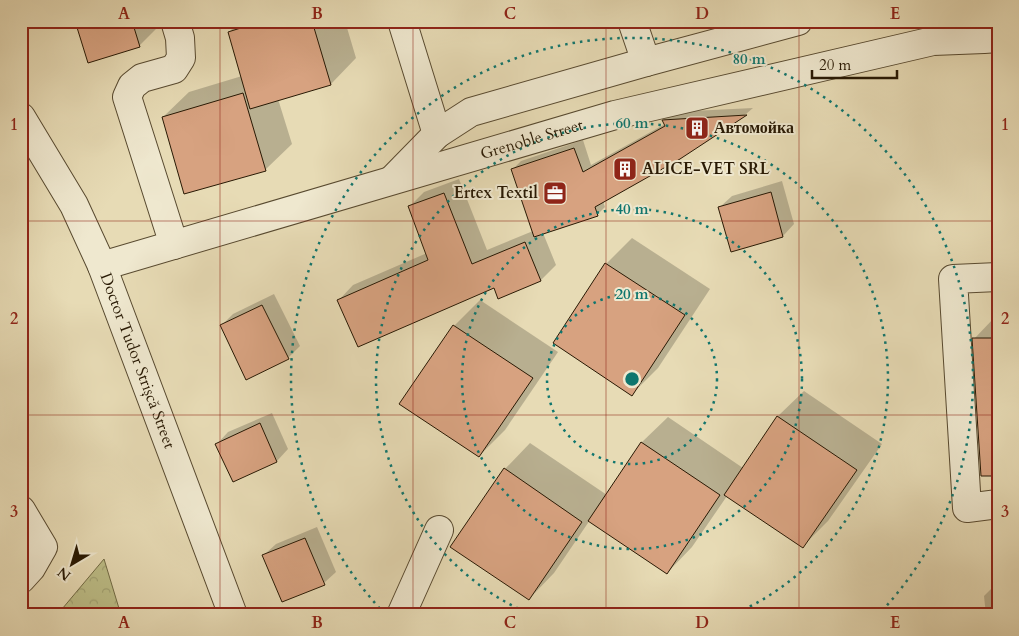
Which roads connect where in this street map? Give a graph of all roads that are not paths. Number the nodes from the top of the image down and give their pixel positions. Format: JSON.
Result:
{"nodes":[{"id":1,"x":175,"y":21,"type":"edge"},
{"id":2,"x":402,"y":21,"type":"edge"},
{"id":3,"x":632,"y":21,"type":"edge"},
{"id":4,"x":798,"y":21,"type":"edge"},
{"id":5,"x":998,"y":38,"type":"edge"},
{"id":6,"x":646,"y":62,"type":"junction"},
{"id":7,"x":21,"y":117,"type":"edge"},
{"id":8,"x":436,"y":134,"type":"junction"},
{"id":9,"x":392,"y":181,"type":"junction"},
{"id":10,"x":174,"y":245,"type":"junction"},
{"id":11,"x":102,"y":266,"type":"junction"},
{"id":12,"x":998,"y":277,"type":"edge"},
{"id":13,"x":998,"y":504,"type":"edge"},
{"id":14,"x":21,"y":510,"type":"edge"},
{"id":15,"x":438,"y":530,"type":"dead end"},
{"id":16,"x":21,"y":579,"type":"edge"},
{"id":17,"x":233,"y":615,"type":"edge"},
{"id":18,"x":401,"y":615,"type":"edge"}],
"edges":[{"from":1,"to":10,"type":"street"},
{"from":2,"to":8,"type":"street"},
{"from":3,"to":6,"type":"street"},
{"from":4,"to":6,"type":"street"},
{"from":5,"to":9,"type":"street","name":"Grenoble Street"},
{"from":6,"to":8,"type":"street"},
{"from":7,"to":11,"type":"street","name":"Doctor Tudor Strișcă Street"},
{"from":8,"to":9,"type":"street"},
{"from":9,"to":10,"type":"street","name":"Grenoble Street"},
{"from":10,"to":11,"type":"street","name":"Grenoble Street"},
{"from":11,"to":17,"type":"street","name":"Doctor Tudor Strișcă Street"},
{"from":12,"to":13,"type":"street"},
{"from":14,"to":16,"type":"street"},
{"from":15,"to":18,"type":"street"}]}
